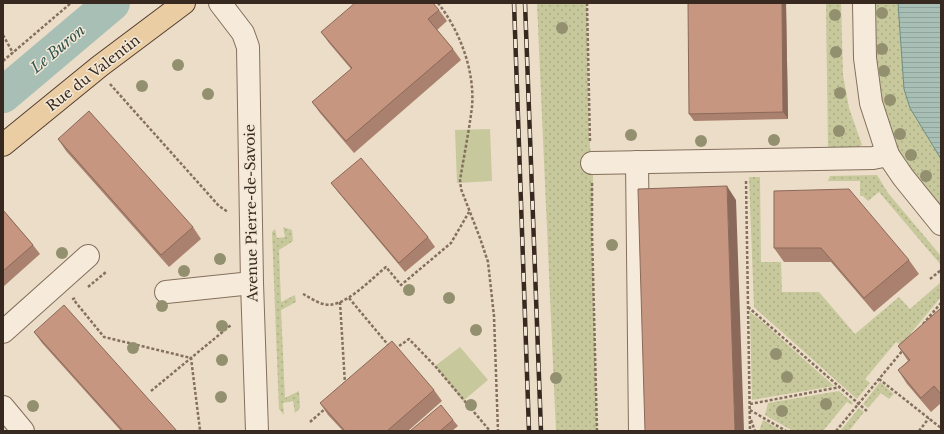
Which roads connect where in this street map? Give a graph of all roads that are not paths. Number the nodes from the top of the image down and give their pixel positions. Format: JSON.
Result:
{"nodes":[{"id":1,"x":184,"y":3,"type":"edge"},
{"id":2,"x":220,"y":3,"type":"edge"},
{"id":3,"x":864,"y":3,"type":"edge"},
{"id":4,"x":3,"y":145,"type":"edge"},
{"id":5,"x":888,"y":155,"type":"junction"},
{"id":6,"x":637,"y":162,"type":"junction"},
{"id":7,"x":592,"y":163,"type":"road end"},
{"id":8,"x":941,"y":224,"type":"edge"},
{"id":9,"x":88,"y":256,"type":"dead end"},
{"id":10,"x":252,"y":283,"type":"junction"},
{"id":11,"x":166,"y":292,"type":"dead end"},
{"id":12,"x":3,"y":332,"type":"edge"},
{"id":13,"x":3,"y":407,"type":"edge"},
{"id":14,"x":23,"y":431,"type":"edge"},
{"id":15,"x":257,"y":431,"type":"edge"},
{"id":16,"x":640,"y":431,"type":"edge"}],
"edges":[{"from":1,"to":4,"type":"main road","name":"Rue du Valentin"},
{"from":2,"to":10,"type":"street","name":"Avenue Pierre-de-Savoie"},
{"from":3,"to":5,"type":"street"},
{"from":5,"to":6,"type":"street"},
{"from":5,"to":8,"type":"street"},
{"from":6,"to":7,"type":"street"},
{"from":6,"to":16,"type":"street"},
{"from":9,"to":12,"type":"street"},
{"from":10,"to":11,"type":"street"},
{"from":10,"to":15,"type":"street","name":"Avenue Pierre-de-Savoie"},
{"from":13,"to":14,"type":"street"}]}
